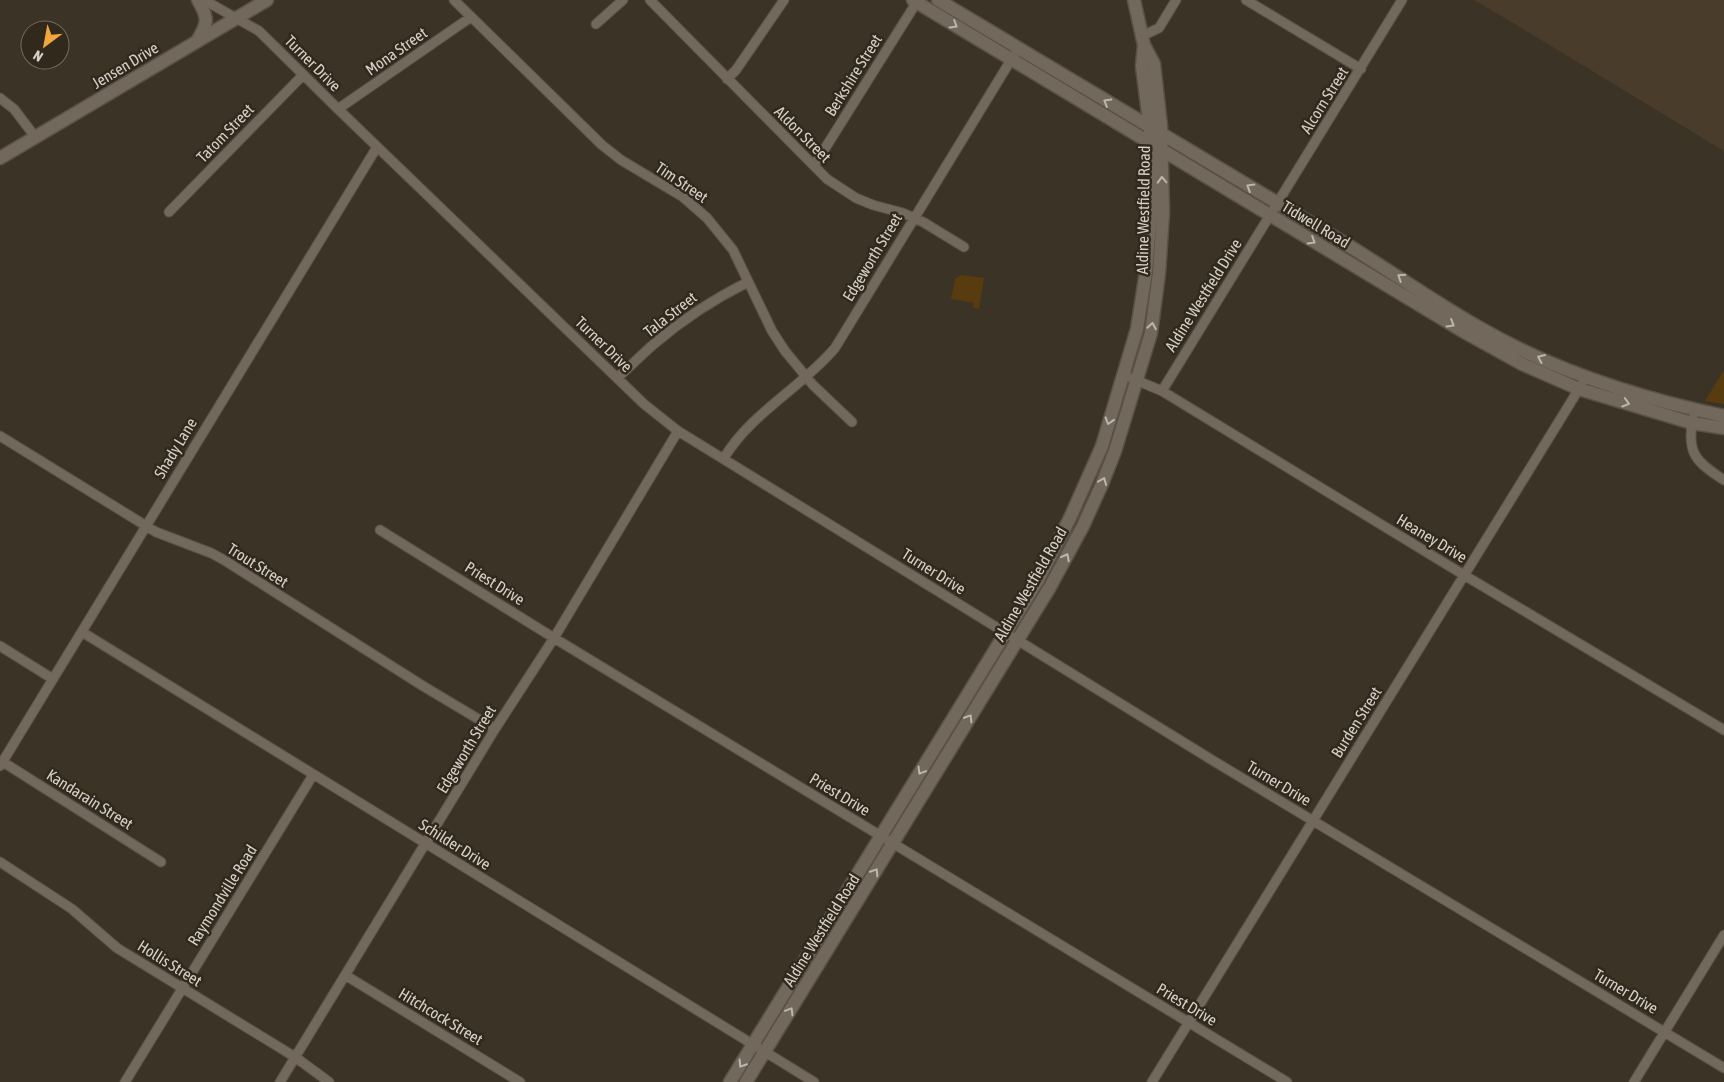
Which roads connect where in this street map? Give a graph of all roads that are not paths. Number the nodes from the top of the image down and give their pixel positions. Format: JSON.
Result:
{"nodes":[{"id":1,"x":198,"y":0,"type":"edge"},
{"id":2,"x":204,"y":0,"type":"edge"},
{"id":3,"x":267,"y":0,"type":"edge"},
{"id":4,"x":454,"y":0,"type":"edge"},
{"id":5,"x":623,"y":0,"type":"edge"},
{"id":6,"x":650,"y":0,"type":"edge"},
{"id":7,"x":784,"y":0,"type":"edge"},
{"id":8,"x":938,"y":0,"type":"edge"},
{"id":9,"x":1134,"y":0,"type":"edge"},
{"id":10,"x":1176,"y":0,"type":"edge"},
{"id":11,"x":1246,"y":0,"type":"edge"},
{"id":12,"x":1402,"y":0,"type":"edge"},
{"id":13,"x":916,"y":1,"type":"edge"},
{"id":14,"x":471,"y":17,"type":"junction"},
{"id":15,"x":236,"y":18,"type":"junction"},
{"id":16,"x":596,"y":24,"type":"dead end"},
{"id":17,"x":1143,"y":40,"type":"junction"},
{"id":18,"x":197,"y":41,"type":"junction"},
{"id":19,"x":1018,"y":48,"type":"junction"},
{"id":20,"x":1011,"y":59,"type":"junction"},
{"id":21,"x":1361,"y":69,"type":"junction"},
{"id":22,"x":303,"y":75,"type":"junction"},
{"id":23,"x":727,"y":79,"type":"junction"},
{"id":24,"x":0,"y":98,"type":"edge"},
{"id":25,"x":338,"y":109,"type":"junction"},
{"id":26,"x":1150,"y":126,"type":"junction"},
{"id":27,"x":1161,"y":133,"type":"junction"},
{"id":28,"x":36,"y":138,"type":"junction"},
{"id":29,"x":1150,"y":142,"type":"junction"},
{"id":30,"x":377,"y":147,"type":"junction"},
{"id":31,"x":1161,"y":149,"type":"junction"},
{"id":32,"x":0,"y":158,"type":"edge"},
{"id":33,"x":814,"y":166,"type":"junction"},
{"id":34,"x":1277,"y":204,"type":"junction"},
{"id":35,"x":169,"y":212,"type":"dead end"},
{"id":36,"x":1270,"y":216,"type":"junction"},
{"id":37,"x":914,"y":218,"type":"junction"},
{"id":38,"x":964,"y":247,"type":"dead end"},
{"id":39,"x":1369,"y":257,"type":"junction"},
{"id":40,"x":1360,"y":269,"type":"junction"},
{"id":41,"x":1153,"y":273,"type":"junction"},
{"id":42,"x":748,"y":282,"type":"junction"},
{"id":43,"x":1478,"y":333,"type":"junction"},
{"id":44,"x":1123,"y":374,"type":"junction"},
{"id":45,"x":806,"y":377,"type":"junction"},
{"id":46,"x":617,"y":378,"type":"junction"},
{"id":47,"x":1136,"y":380,"type":"junction"},
{"id":48,"x":1583,"y":383,"type":"junction"},
{"id":49,"x":1162,"y":391,"type":"junction"},
{"id":50,"x":1694,"y":410,"type":"junction"},
{"id":51,"x":1724,"y":416,"type":"edge"},
{"id":52,"x":852,"y":422,"type":"dead end"},
{"id":53,"x":1692,"y":423,"type":"junction"},
{"id":54,"x":1724,"y":428,"type":"edge"},
{"id":55,"x":678,"y":431,"type":"junction"},
{"id":56,"x":0,"y":436,"type":"edge"},
{"id":57,"x":724,"y":458,"type":"junction"},
{"id":58,"x":1724,"y":480,"type":"edge"},
{"id":59,"x":146,"y":526,"type":"junction"},
{"id":60,"x":380,"y":530,"type":"dead end"},
{"id":61,"x":1464,"y":575,"type":"junction"},
{"id":62,"x":82,"y":632,"type":"junction"},
{"id":63,"x":1006,"y":633,"type":"junction"},
{"id":64,"x":554,"y":638,"type":"junction"},
{"id":65,"x":1018,"y":640,"type":"junction"},
{"id":66,"x":0,"y":646,"type":"edge"},
{"id":67,"x":52,"y":678,"type":"junction"},
{"id":68,"x":495,"y":730,"type":"junction"},
{"id":69,"x":1724,"y":730,"type":"edge"},
{"id":70,"x":941,"y":736,"type":"junction"},
{"id":71,"x":953,"y":744,"type":"junction"},
{"id":72,"x":1,"y":764,"type":"edge"},
{"id":73,"x":313,"y":775,"type":"junction"},
{"id":74,"x":1313,"y":821,"type":"junction"},
{"id":75,"x":881,"y":837,"type":"junction"},
{"id":76,"x":426,"y":844,"type":"junction"},
{"id":77,"x":892,"y":844,"type":"junction"},
{"id":78,"x":0,"y":862,"type":"edge"},
{"id":79,"x":161,"y":862,"type":"dead end"},
{"id":80,"x":1724,"y":934,"type":"edge"},
{"id":81,"x":816,"y":942,"type":"junction"},
{"id":82,"x":828,"y":949,"type":"junction"},
{"id":83,"x":345,"y":975,"type":"junction"},
{"id":84,"x":182,"y":989,"type":"junction"},
{"id":85,"x":1188,"y":1023,"type":"junction"},
{"id":86,"x":1664,"y":1032,"type":"junction"},
{"id":87,"x":753,"y":1045,"type":"junction"},
{"id":88,"x":765,"y":1052,"type":"junction"},
{"id":89,"x":295,"y":1057,"type":"junction"},
{"id":90,"x":1724,"y":1068,"type":"edge"},
{"id":91,"x":125,"y":1082,"type":"edge"},
{"id":92,"x":280,"y":1082,"type":"edge"},
{"id":93,"x":329,"y":1082,"type":"edge"},
{"id":94,"x":520,"y":1082,"type":"edge"},
{"id":95,"x":730,"y":1082,"type":"edge"},
{"id":96,"x":746,"y":1082,"type":"edge"},
{"id":97,"x":814,"y":1082,"type":"edge"},
{"id":98,"x":1152,"y":1082,"type":"edge"},
{"id":99,"x":1287,"y":1082,"type":"edge"},
{"id":100,"x":1634,"y":1082,"type":"edge"}],
"edges":[{"from":1,"to":18,"type":"main road"},
{"from":2,"to":15,"type":"street","name":"Turner Drive"},
{"from":3,"to":15,"type":"main road","name":"Jensen Drive"},
{"from":4,"to":14,"type":"street","name":"Tim Street"},
{"from":5,"to":16,"type":"street"},
{"from":6,"to":23,"type":"street","name":"Aldon Street"},
{"from":7,"to":23,"type":"street"},
{"from":8,"to":19,"type":"main road","name":"Tidwell Road"},
{"from":9,"to":17,"type":"main road","name":"Aldine Westfield Road"},
{"from":10,"to":17,"type":"street"},
{"from":11,"to":21,"type":"street"},
{"from":12,"to":21,"type":"street","name":"Alcorn Street"},
{"from":13,"to":20,"type":"main road","name":"Tidwell Road","one_way":true},
{"from":13,"to":33,"type":"street","name":"Berkshire Street"},
{"from":14,"to":25,"type":"street","name":"Mona Street"},
{"from":14,"to":42,"type":"street","name":"Tim Street"},
{"from":15,"to":18,"type":"main road","name":"Jensen Drive"},
{"from":15,"to":22,"type":"street","name":"Turner Drive"},
{"from":17,"to":26,"type":"main road","name":"Aldine Westfield Road"},
{"from":17,"to":27,"type":"main road","name":"Aldine Westfield Road"},
{"from":18,"to":28,"type":"main road","name":"Jensen Drive"},
{"from":19,"to":20,"type":"street","name":"Edgeworth Street"},
{"from":26,"to":19,"type":"main road","name":"Tidwell Road","one_way":true},
{"from":20,"to":29,"type":"main road","name":"Tidwell Road"},
{"from":20,"to":37,"type":"street","name":"Edgeworth Street"},
{"from":21,"to":34,"type":"street","name":"Alcorn Street"},
{"from":22,"to":25,"type":"street","name":"Turner Drive"},
{"from":22,"to":35,"type":"street","name":"Tatom Street"},
{"from":23,"to":33,"type":"street","name":"Aldon Street"},
{"from":24,"to":28,"type":"street"},
{"from":25,"to":30,"type":"street","name":"Turner Drive"},
{"from":26,"to":27,"type":"main road","name":"Tidwell Road"},
{"from":26,"to":29,"type":"main road","name":"Aldine Westfield Road"},
{"from":27,"to":31,"type":"main road","name":"Aldine Westfield Road"},
{"from":34,"to":27,"type":"main road","name":"Tidwell Road","one_way":true},
{"from":28,"to":32,"type":"main road","name":"Jensen Drive"},
{"from":29,"to":31,"type":"main road","name":"Tidwell Road"},
{"from":29,"to":41,"type":"main road","name":"Aldine Westfield Road"},
{"from":30,"to":46,"type":"street","name":"Turner Drive"},
{"from":30,"to":59,"type":"street","name":"Shady Lane"},
{"from":31,"to":36,"type":"main road","name":"Tidwell Road"},
{"from":41,"to":31,"type":"main road","name":"Aldine Westfield Road","one_way":true},
{"from":33,"to":37,"type":"street","name":"Aldon Street"},
{"from":34,"to":36,"type":"street","name":"Alcorn Street"},
{"from":34,"to":39,"type":"main road","name":"Tidwell Road"},
{"from":36,"to":40,"type":"main road","name":"Tidwell Road","one_way":true},
{"from":36,"to":49,"type":"street","name":"Aldine Westfield Drive"},
{"from":37,"to":38,"type":"street","name":"Aldon Street"},
{"from":37,"to":45,"type":"street","name":"Edgeworth Street"},
{"from":39,"to":40,"type":"main road"},
{"from":43,"to":39,"type":"main road","name":"Tidwell Road","one_way":true},
{"from":40,"to":43,"type":"main road","name":"Tidwell Road","one_way":true},
{"from":41,"to":44,"type":"main road","name":"Aldine Westfield Road"},
{"from":47,"to":41,"type":"main road","name":"Aldine Westfield Road","one_way":true},
{"from":42,"to":45,"type":"street","name":"Tim Street"},
{"from":42,"to":46,"type":"street","name":"Tala Street"},
{"from":43,"to":48,"type":"main road","name":"Tidwell Road"},
{"from":44,"to":47,"type":"street","name":"Heaney Drive"},
{"from":44,"to":63,"type":"main road","name":"Aldine Westfield Road","one_way":true},
{"from":45,"to":52,"type":"street","name":"Tim Street"},
{"from":45,"to":57,"type":"street","name":"Edgeworth Street"},
{"from":46,"to":55,"type":"street","name":"Turner Drive"},
{"from":47,"to":49,"type":"street","name":"Heaney Drive"},
{"from":65,"to":47,"type":"main road","name":"Aldine Westfield Road","one_way":true},
{"from":48,"to":50,"type":"main road","name":"Tidwell Road"},
{"from":48,"to":53,"type":"main road","name":"Tidwell Road","one_way":true},
{"from":48,"to":61,"type":"street","name":"Burden Street"},
{"from":49,"to":61,"type":"street","name":"Heaney Drive"},
{"from":50,"to":51,"type":"main road","name":"Tidwell Road"},
{"from":50,"to":53,"type":"street"},
{"from":53,"to":54,"type":"main road","name":"Tidwell Road"},
{"from":53,"to":58,"type":"street"},
{"from":55,"to":57,"type":"street","name":"Turner Drive"},
{"from":55,"to":64,"type":"street","name":"Edgeworth Street"},
{"from":56,"to":59,"type":"street","name":"Trout Street"},
{"from":57,"to":63,"type":"street","name":"Turner Drive"},
{"from":59,"to":62,"type":"street","name":"Shady Lane"},
{"from":59,"to":68,"type":"street","name":"Trout Street"},
{"from":60,"to":64,"type":"street","name":"Priest Drive"},
{"from":61,"to":69,"type":"street","name":"Heaney Drive"},
{"from":61,"to":74,"type":"street","name":"Burden Street"},
{"from":62,"to":67,"type":"street","name":"Shady Lane"},
{"from":62,"to":73,"type":"street","name":"Schilder Drive"},
{"from":63,"to":65,"type":"street","name":"Turner Drive"},
{"from":63,"to":70,"type":"main road","name":"Aldine Westfield Road"},
{"from":64,"to":68,"type":"street","name":"Edgeworth Street"},
{"from":64,"to":75,"type":"street","name":"Priest Drive"},
{"from":71,"to":65,"type":"main road","name":"Aldine Westfield Road","one_way":true},
{"from":65,"to":74,"type":"street","name":"Turner Drive"},
{"from":66,"to":67,"type":"street"},
{"from":67,"to":72,"type":"street","name":"Shady Lane"},
{"from":68,"to":76,"type":"street","name":"Edgeworth Street"},
{"from":70,"to":71,"type":"main road"},
{"from":70,"to":75,"type":"main road","name":"Aldine Westfield Road","one_way":true},
{"from":71,"to":77,"type":"main road","name":"Aldine Westfield Road"},
{"from":72,"to":79,"type":"street","name":"Kandarain Street"},
{"from":73,"to":76,"type":"street","name":"Schilder Drive"},
{"from":73,"to":84,"type":"street","name":"Raymondville Road"},
{"from":74,"to":85,"type":"street","name":"Burden Street"},
{"from":74,"to":86,"type":"street","name":"Turner Drive"},
{"from":75,"to":77,"type":"street","name":"Priest Drive"},
{"from":75,"to":81,"type":"main road","name":"Aldine Westfield Road"},
{"from":76,"to":83,"type":"street","name":"Edgeworth Street"},
{"from":76,"to":87,"type":"street","name":"Schilder Drive"},
{"from":82,"to":77,"type":"main road","name":"Aldine Westfield Road","one_way":true},
{"from":77,"to":85,"type":"street","name":"Priest Drive"},
{"from":78,"to":84,"type":"street","name":"Hollis Street"},
{"from":80,"to":86,"type":"street"},
{"from":81,"to":82,"type":"main road"},
{"from":81,"to":87,"type":"main road","name":"Aldine Westfield Road"},
{"from":88,"to":82,"type":"main road","name":"Aldine Westfield Road","one_way":true},
{"from":83,"to":89,"type":"street","name":"Edgeworth Street"},
{"from":83,"to":94,"type":"street","name":"Hitchcock Street"},
{"from":84,"to":89,"type":"street","name":"Hollis Street"},
{"from":84,"to":91,"type":"street","name":"Raymondville Road"},
{"from":85,"to":98,"type":"street","name":"Burden Street"},
{"from":85,"to":99,"type":"street","name":"Priest Drive"},
{"from":86,"to":90,"type":"street","name":"Turner Drive"},
{"from":86,"to":100,"type":"street"},
{"from":87,"to":88,"type":"street","name":"Schilder Drive"},
{"from":87,"to":95,"type":"main road","name":"Aldine Westfield Road","one_way":true},
{"from":88,"to":96,"type":"main road","name":"Aldine Westfield Road"},
{"from":88,"to":97,"type":"street","name":"Schilder Drive"},
{"from":89,"to":92,"type":"street","name":"Edgeworth Street"},
{"from":89,"to":93,"type":"street","name":"Hollis Street"}]}
